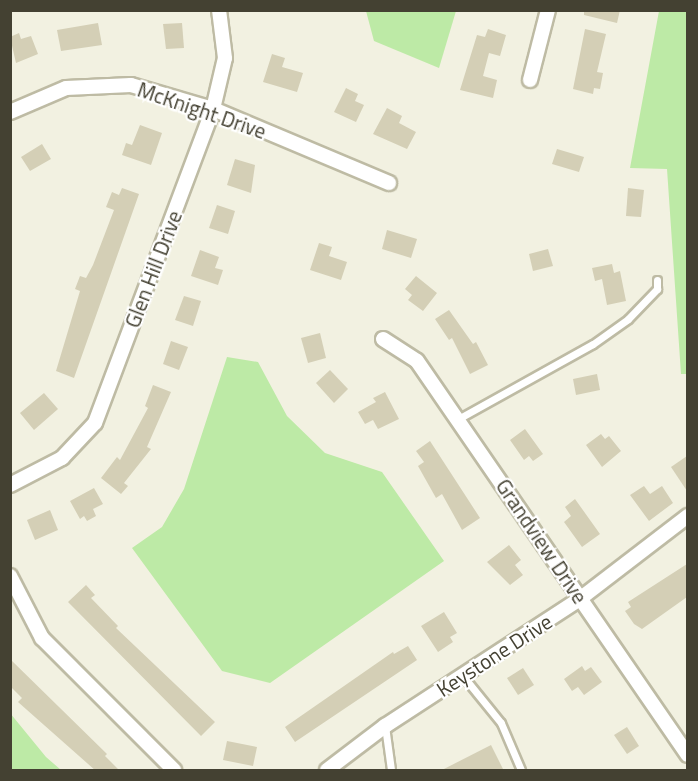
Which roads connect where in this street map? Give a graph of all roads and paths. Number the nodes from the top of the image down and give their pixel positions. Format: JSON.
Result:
{"nodes":[{"id":1,"x":219,"y":10,"type":"edge"},
{"id":2,"x":548,"y":10,"type":"edge"},
{"id":3,"x":530,"y":80,"type":"dead end"},
{"id":4,"x":213,"y":109,"type":"junction"},
{"id":5,"x":10,"y":112,"type":"edge"},
{"id":6,"x":389,"y":183,"type":"dead end"},
{"id":7,"x":657,"y":280,"type":"dead end"},
{"id":8,"x":383,"y":339,"type":"dead end"},
{"id":9,"x":458,"y":419,"type":"junction"},
{"id":10,"x":10,"y":484,"type":"edge"},
{"id":11,"x":687,"y":516,"type":"edge"},
{"id":12,"x":10,"y":576,"type":"edge"},
{"id":13,"x":581,"y":598,"type":"junction"},
{"id":14,"x":463,"y":676,"type":"junction"},
{"id":15,"x":385,"y":726,"type":"junction"},
{"id":16,"x":685,"y":747,"type":"edge"},
{"id":17,"x":174,"y":771,"type":"edge"},
{"id":18,"x":327,"y":771,"type":"edge"},
{"id":19,"x":391,"y":771,"type":"edge"},
{"id":20,"x":521,"y":771,"type":"edge"}],
"edges":[{"from":1,"to":4,"type":"street","name":"Glen Hill Drive"},
{"from":2,"to":3,"type":"street"},
{"from":4,"to":5,"type":"street","name":"McKnight Drive"},
{"from":4,"to":6,"type":"street","name":"McKnight Drive"},
{"from":4,"to":10,"type":"street","name":"Glen Hill Drive"},
{"from":7,"to":9,"type":"lane"},
{"from":8,"to":9,"type":"street","name":"Grandview Drive"},
{"from":9,"to":13,"type":"street","name":"Grandview Drive"},
{"from":11,"to":13,"type":"street","name":"Keystone Drive"},
{"from":12,"to":17,"type":"street"},
{"from":13,"to":14,"type":"street","name":"Keystone Drive"},
{"from":13,"to":16,"type":"street","name":"Grandview Drive"},
{"from":14,"to":15,"type":"street","name":"Keystone Drive"},
{"from":14,"to":20,"type":"lane"},
{"from":15,"to":18,"type":"street","name":"Keystone Drive"},
{"from":15,"to":19,"type":"lane"}]}
